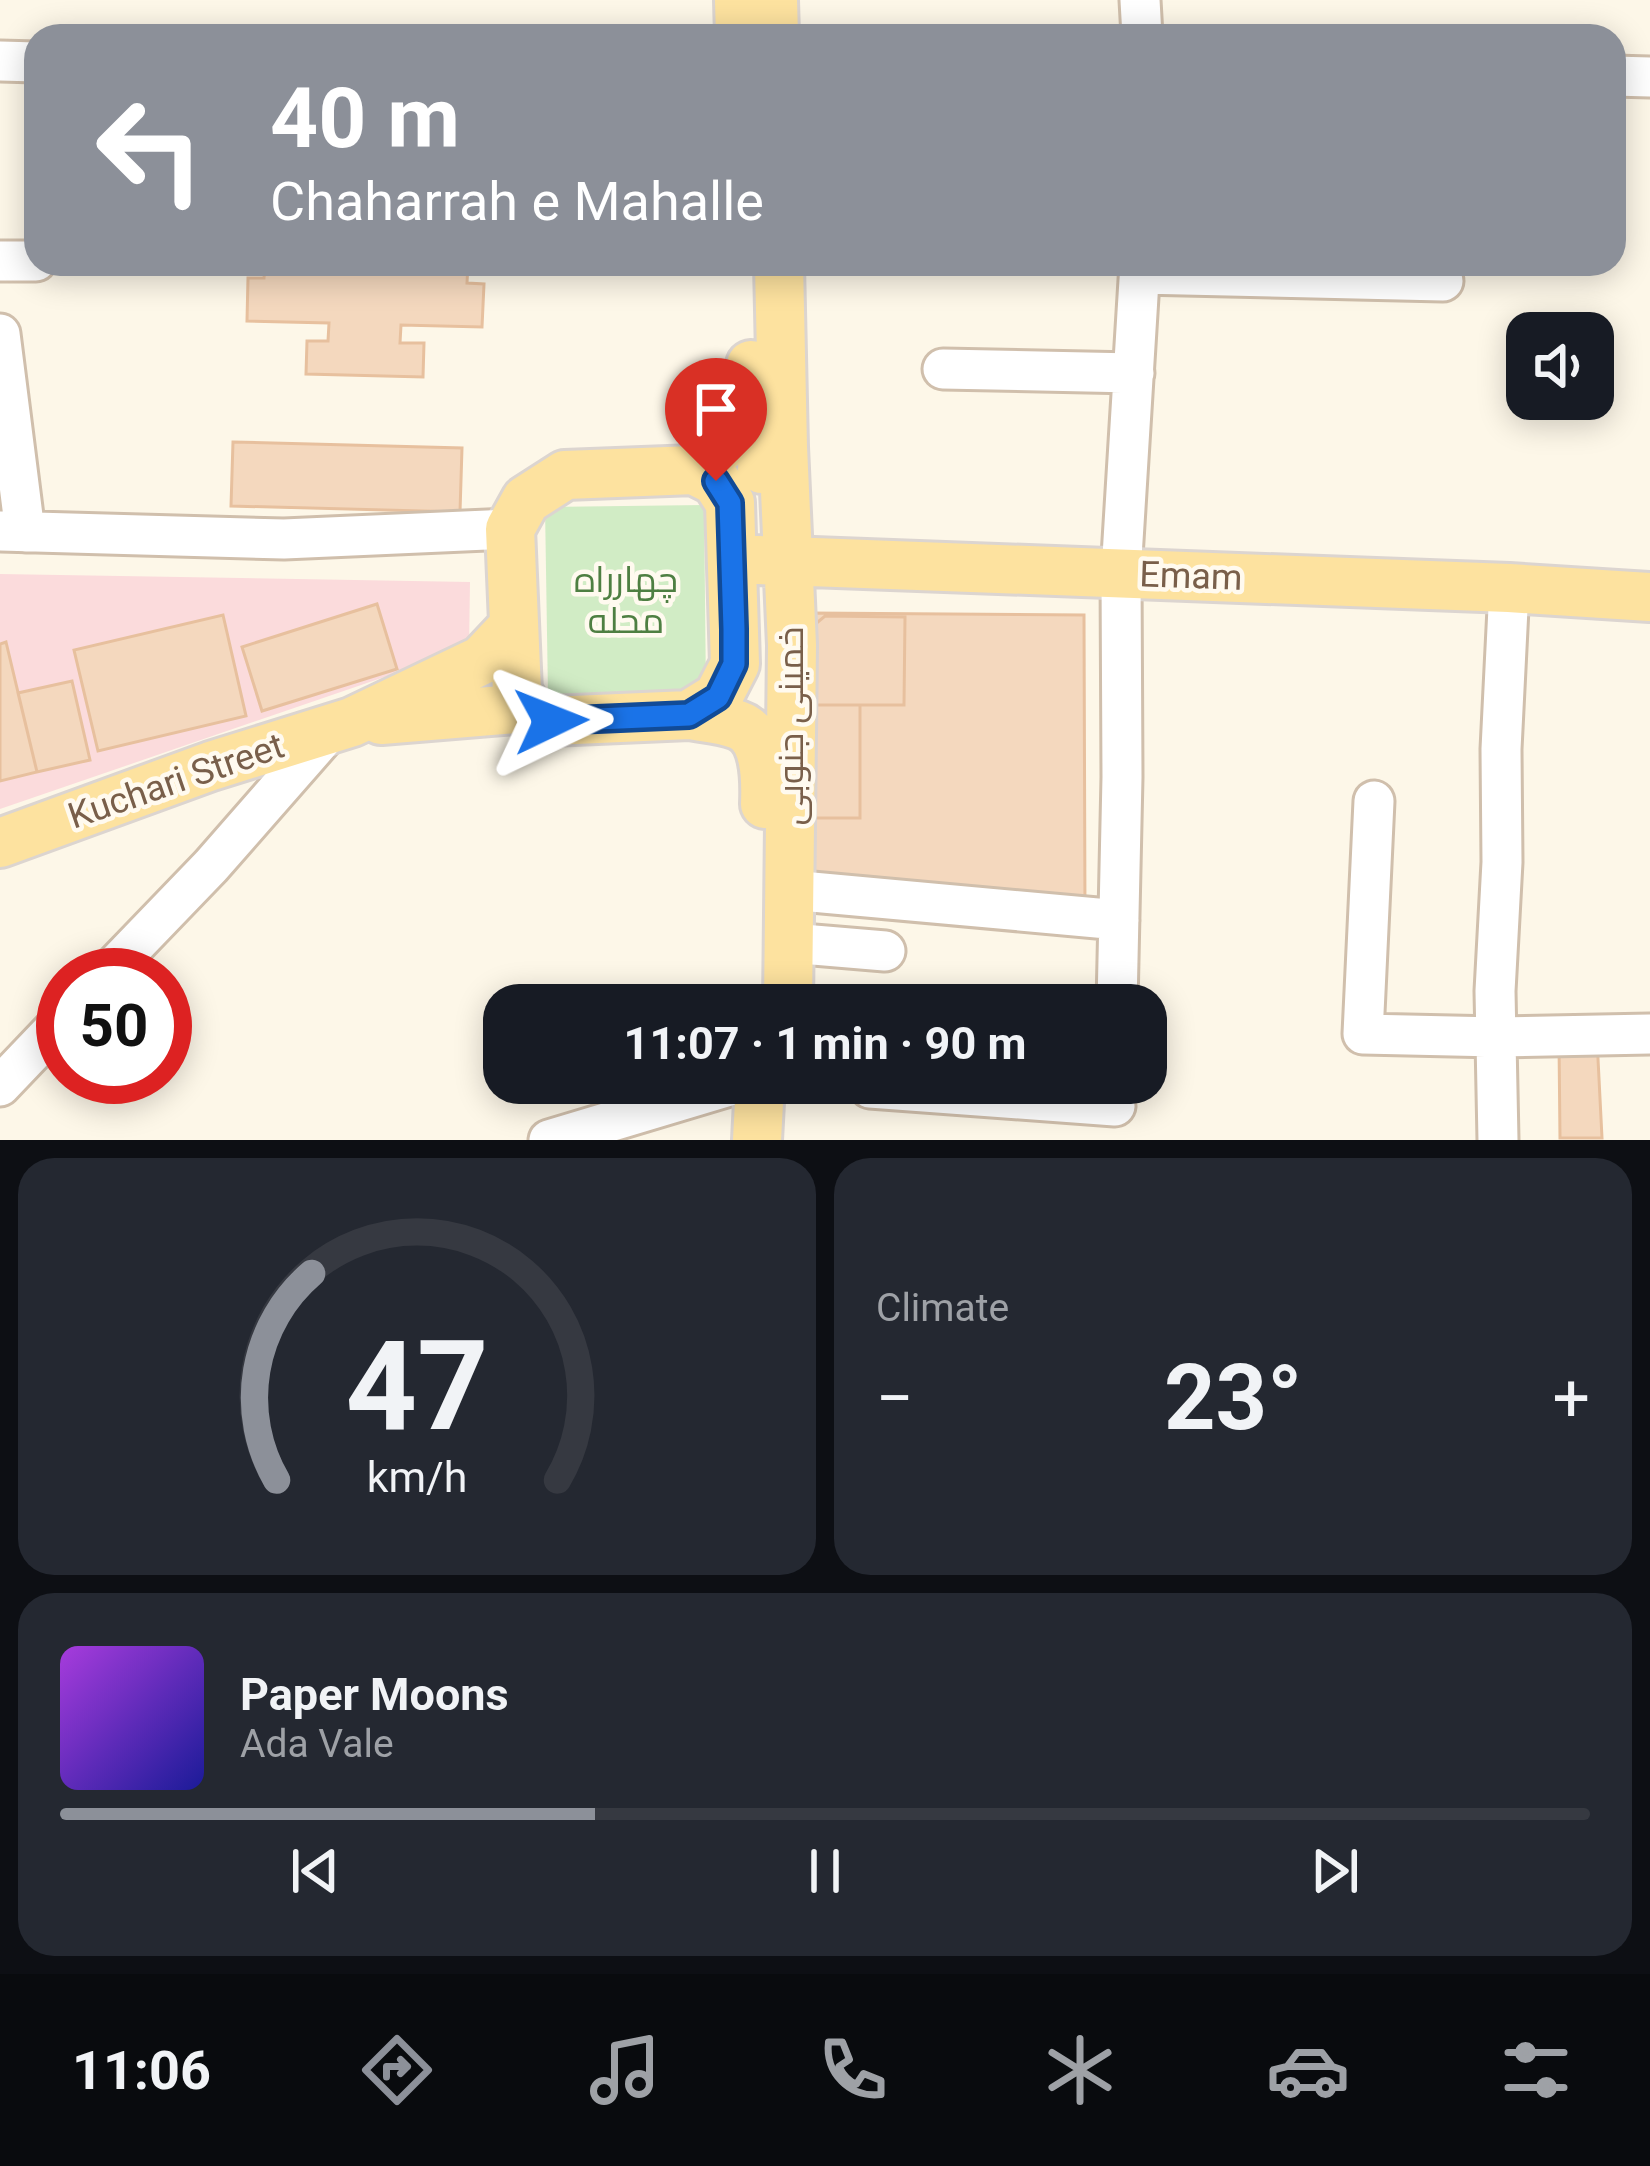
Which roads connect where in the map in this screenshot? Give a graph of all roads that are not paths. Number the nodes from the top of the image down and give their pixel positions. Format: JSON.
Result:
{"nodes":[{"id":1,"x":748,"y":276,"type":"edge"},
{"id":2,"x":779,"y":276,"type":"edge"},
{"id":3,"x":1140,"y":276,"type":"edge"},
{"id":4,"x":1317,"y":276,"type":"edge"},
{"id":5,"x":1443,"y":281,"type":"dead end"},
{"id":6,"x":0,"y":334,"type":"edge"},
{"id":7,"x":944,"y":369,"type":"dead end"},
{"id":8,"x":1134,"y":373,"type":"junction"},
{"id":9,"x":783,"y":447,"type":"junction"},
{"id":10,"x":694,"y":470,"type":"junction"},
{"id":11,"x":730,"y":503,"type":"junction"},
{"id":12,"x":510,"y":529,"type":"junction"},
{"id":13,"x":13,"y":531,"type":"edge"},
{"id":14,"x":732,"y":559,"type":"junction"},
{"id":15,"x":790,"y":562,"type":"junction"},
{"id":16,"x":1121,"y":573,"type":"junction"},
{"id":17,"x":1509,"y":588,"type":"junction"},
{"id":18,"x":1650,"y":597,"type":"edge"},
{"id":19,"x":514,"y":626,"type":"junction"},
{"id":20,"x":734,"y":629,"type":"junction"},
{"id":21,"x":792,"y":645,"type":"junction"},
{"id":22,"x":527,"y":708,"type":"junction"},
{"id":23,"x":689,"y":715,"type":"junction"},
{"id":24,"x":342,"y":725,"type":"junction"},
{"id":25,"x":1374,"y":801,"type":"dead end"},
{"id":26,"x":0,"y":843,"type":"edge"},
{"id":27,"x":790,"y":890,"type":"junction"},
{"id":28,"x":1119,"y":920,"type":"junction"},
{"id":29,"x":790,"y":943,"type":"junction"},
{"id":30,"x":132,"y":948,"type":"edge"},
{"id":31,"x":885,"y":951,"type":"dead end"},
{"id":32,"x":761,"y":984,"type":"edge"},
{"id":33,"x":789,"y":984,"type":"edge"},
{"id":34,"x":1118,"y":984,"type":"edge"},
{"id":35,"x":1650,"y":1034,"type":"edge"},
{"id":36,"x":1497,"y":1037,"type":"junction"},
{"id":37,"x":36,"y":1048,"type":"edge"},
{"id":38,"x":0,"y":1086,"type":"edge"},
{"id":39,"x":669,"y":1104,"type":"edge"},
{"id":40,"x":759,"y":1104,"type":"edge"},
{"id":41,"x":786,"y":1104,"type":"edge"},
{"id":42,"x":1048,"y":1104,"type":"edge"},
{"id":43,"x":1115,"y":1110,"type":"edge"},
{"id":44,"x":549,"y":1140,"type":"edge"},
{"id":45,"x":757,"y":1140,"type":"edge"},
{"id":46,"x":785,"y":1140,"type":"edge"},
{"id":47,"x":1498,"y":1140,"type":"edge"}],
"edges":[{"from":1,"to":10,"type":"main road"},
{"from":2,"to":9,"type":"main road","name":"خمینی جنوبی"},
{"from":3,"to":8,"type":"street"},
{"from":4,"to":5,"type":"street"},
{"from":6,"to":13,"type":"street"},
{"from":7,"to":8,"type":"street"},
{"from":8,"to":16,"type":"street"},
{"from":9,"to":11,"type":"main road"},
{"from":9,"to":15,"type":"main road","name":"خمینی جنوبی"},
{"from":10,"to":11,"type":"main road"},
{"from":10,"to":12,"type":"main road"},
{"from":11,"to":14,"type":"main road"},
{"from":12,"to":13,"type":"street"},
{"from":12,"to":19,"type":"main road"},
{"from":14,"to":15,"type":"main road","name":"Emam"},
{"from":14,"to":20,"type":"main road"},
{"from":15,"to":16,"type":"main road","name":"Emam"},
{"from":15,"to":21,"type":"main road","name":"خمینی جنوبی"},
{"from":16,"to":17,"type":"main road","name":"Emam"},
{"from":16,"to":28,"type":"street"},
{"from":17,"to":18,"type":"main road","name":"Emam"},
{"from":17,"to":36,"type":"street"},
{"from":19,"to":22,"type":"main road"},
{"from":19,"to":24,"type":"main road"},
{"from":20,"to":21,"type":"main road"},
{"from":20,"to":23,"type":"main road"},
{"from":21,"to":27,"type":"main road","name":"خمینی جنوبی"},
{"from":22,"to":23,"type":"main road"},
{"from":22,"to":24,"type":"main road"},
{"from":23,"to":32,"type":"main road","name":"خمینی جنوبی"},
{"from":24,"to":26,"type":"main road","name":"Kuchari Street"},
{"from":24,"to":30,"type":"street"},
{"from":25,"to":36,"type":"street"},
{"from":27,"to":28,"type":"street"},
{"from":27,"to":29,"type":"main road","name":"خمینی جنوبی"},
{"from":28,"to":34,"type":"street"},
{"from":29,"to":31,"type":"street"},
{"from":29,"to":33,"type":"main road","name":"خمینی جنوبی"},
{"from":35,"to":36,"type":"street"},
{"from":36,"to":47,"type":"street"},
{"from":37,"to":38,"type":"street"},
{"from":39,"to":44,"type":"street"},
{"from":40,"to":45,"type":"main road"},
{"from":41,"to":46,"type":"main road"},
{"from":42,"to":43,"type":"street"}]}
